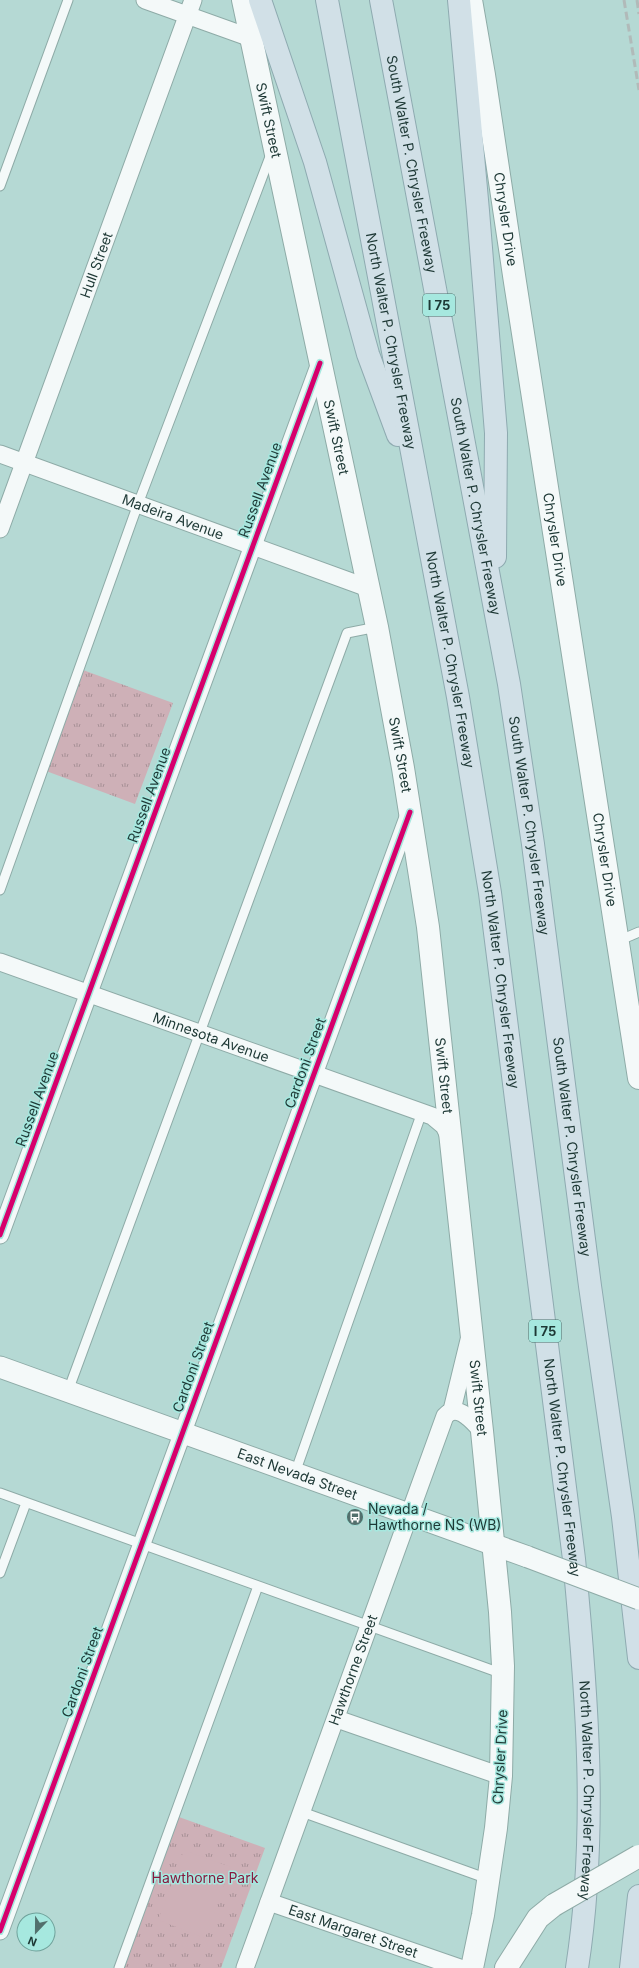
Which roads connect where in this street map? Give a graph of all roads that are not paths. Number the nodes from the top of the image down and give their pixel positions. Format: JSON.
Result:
{"nodes":[{"id":1,"x":68,"y":0,"type":"edge"},
{"id":2,"x":145,"y":0,"type":"edge"},
{"id":3,"x":243,"y":0,"type":"edge"},
{"id":4,"x":260,"y":0,"type":"edge"},
{"id":5,"x":328,"y":0,"type":"edge"},
{"id":6,"x":382,"y":0,"type":"edge"},
{"id":7,"x":458,"y":0,"type":"edge"},
{"id":8,"x":471,"y":0,"type":"edge"},
{"id":9,"x":190,"y":8,"type":"edge"},
{"id":10,"x":250,"y":38,"type":"junction"},
{"id":11,"x":274,"y":147,"type":"junction"},
{"id":12,"x":0,"y":186,"type":"edge"},
{"id":13,"x":320,"y":363,"type":"junction"},
{"id":14,"x":0,"y":454,"type":"edge"},
{"id":15,"x":24,"y":463,"type":"junction"},
{"id":16,"x":419,"y":492,"type":"junction"},
{"id":17,"x":138,"y":504,"type":"junction"},
{"id":18,"x":0,"y":529,"type":"edge"},
{"id":19,"x":253,"y":546,"type":"junction"},
{"id":20,"x":368,"y":588,"type":"junction"},
{"id":21,"x":495,"y":610,"type":"junction"},
{"id":22,"x":377,"y":627,"type":"junction"},
{"id":23,"x":410,"y":812,"type":"junction"},
{"id":24,"x":0,"y":890,"type":"edge"},
{"id":25,"x":639,"y":932,"type":"edge"},
{"id":26,"x":618,"y":941,"type":"junction"},
{"id":27,"x":0,"y":962,"type":"edge"},
{"id":28,"x":89,"y":994,"type":"junction"},
{"id":29,"x":200,"y":1033,"type":"junction"},
{"id":30,"x":314,"y":1074,"type":"junction"},
{"id":31,"x":639,"y":1078,"type":"edge"},
{"id":32,"x":422,"y":1112,"type":"junction"},
{"id":33,"x":448,"y":1113,"type":"junction"},
{"id":34,"x":451,"y":1141,"type":"junction"},
{"id":35,"x":0,"y":1235,"type":"edge"},
{"id":36,"x":471,"y":1330,"type":"junction"},
{"id":37,"x":0,"y":1367,"type":"edge"},
{"id":38,"x":68,"y":1391,"type":"junction"},
{"id":39,"x":449,"y":1413,"type":"junction"},
{"id":40,"x":482,"y":1431,"type":"junction"},
{"id":41,"x":182,"y":1432,"type":"junction"},
{"id":42,"x":295,"y":1473,"type":"junction"},
{"id":43,"x":0,"y":1493,"type":"edge"},
{"id":44,"x":26,"y":1503,"type":"junction"},
{"id":45,"x":410,"y":1514,"type":"junction"},
{"id":46,"x":142,"y":1544,"type":"junction"},
{"id":47,"x":493,"y":1545,"type":"junction"},
{"id":48,"x":0,"y":1572,"type":"edge"},
{"id":49,"x":258,"y":1586,"type":"junction"},
{"id":50,"x":639,"y":1599,"type":"edge"},
{"id":51,"x":369,"y":1627,"type":"junction"},
{"id":52,"x":639,"y":1658,"type":"edge"},
{"id":53,"x":503,"y":1674,"type":"junction"},
{"id":54,"x":337,"y":1719,"type":"junction"},
{"id":55,"x":501,"y":1776,"type":"junction"},
{"id":56,"x":302,"y":1812,"type":"junction"},
{"id":57,"x":639,"y":1856,"type":"edge"},
{"id":58,"x":489,"y":1880,"type":"junction"},
{"id":59,"x":639,"y":1896,"type":"edge"},
{"id":60,"x":269,"y":1902,"type":"junction"},
{"id":61,"x":0,"y":1931,"type":"edge"},
{"id":62,"x":119,"y":1968,"type":"edge"},
{"id":63,"x":245,"y":1968,"type":"edge"},
{"id":64,"x":460,"y":1968,"type":"edge"},
{"id":65,"x":472,"y":1968,"type":"edge"},
{"id":66,"x":506,"y":1968,"type":"edge"},
{"id":67,"x":577,"y":1968,"type":"edge"},
{"id":68,"x":631,"y":1968,"type":"edge"}],
"edges":[{"from":1,"to":12,"type":"lane"},
{"from":2,"to":9,"type":"street"},
{"from":3,"to":10,"type":"main road","name":"Swift Street"},
{"from":4,"to":16,"type":"highway"},
{"from":5,"to":16,"type":"highway","name":"North Walter P. Chrysler Freeway","number":"I 75"},
{"from":6,"to":21,"type":"highway","name":"South Walter P. Chrysler Freeway","number":"I 75"},
{"from":7,"to":21,"type":"highway"},
{"from":8,"to":26,"type":"main road","name":"Chrysler Drive"},
{"from":9,"to":10,"type":"street"},
{"from":9,"to":15,"type":"street","name":"Hull Street"},
{"from":10,"to":11,"type":"main road","name":"Swift Street"},
{"from":11,"to":13,"type":"main road","name":"Swift Street"},
{"from":11,"to":17,"type":"lane"},
{"from":13,"to":19,"type":"street","name":"Russell Avenue"},
{"from":13,"to":20,"type":"main road","name":"Swift Street"},
{"from":14,"to":15,"type":"street","name":"Madeira Avenue"},
{"from":15,"to":17,"type":"street","name":"Madeira Avenue"},
{"from":15,"to":18,"type":"street","name":"Hull Street"},
{"from":16,"to":67,"type":"highway","name":"North Walter P. Chrysler Freeway","number":"I 75"},
{"from":17,"to":19,"type":"street","name":"Madeira Avenue"},
{"from":17,"to":24,"type":"lane"},
{"from":19,"to":20,"type":"street","name":"Madeira Avenue"},
{"from":19,"to":28,"type":"street","name":"Russell Avenue"},
{"from":20,"to":22,"type":"main road","name":"Swift Street"},
{"from":21,"to":52,"type":"highway","name":"South Walter P. Chrysler Freeway","number":"I 75"},
{"from":22,"to":23,"type":"main road","name":"Swift Street"},
{"from":22,"to":29,"type":"lane"},
{"from":23,"to":30,"type":"street","name":"Cardoni Street"},
{"from":23,"to":33,"type":"main road","name":"Swift Street"},
{"from":25,"to":26,"type":"lane"},
{"from":26,"to":31,"type":"main road","name":"Chrysler Drive"},
{"from":27,"to":28,"type":"street","name":"Minnesota Avenue"},
{"from":28,"to":29,"type":"street","name":"Minnesota Avenue"},
{"from":28,"to":35,"type":"street","name":"Russell Avenue"},
{"from":29,"to":30,"type":"street","name":"Minnesota Avenue"},
{"from":29,"to":38,"type":"lane"},
{"from":30,"to":32,"type":"street","name":"Minnesota Avenue"},
{"from":30,"to":41,"type":"street","name":"Cardoni Street"},
{"from":32,"to":33,"type":"street","name":"Minnesota Avenue"},
{"from":32,"to":34,"type":"street","name":"Minnesota Avenue"},
{"from":32,"to":42,"type":"lane"},
{"from":33,"to":34,"type":"main road","name":"Swift Street"},
{"from":34,"to":36,"type":"main road","name":"Swift Street"},
{"from":36,"to":39,"type":"street","name":"Hawthorne Street"},
{"from":36,"to":40,"type":"main road","name":"Swift Street"},
{"from":37,"to":38,"type":"street","name":"East Nevada Street"},
{"from":38,"to":41,"type":"street","name":"East Nevada Street"},
{"from":39,"to":40,"type":"street"},
{"from":39,"to":45,"type":"street","name":"Hawthorne Street"},
{"from":40,"to":47,"type":"main road","name":"Swift Street"},
{"from":41,"to":42,"type":"street","name":"East Nevada Street"},
{"from":41,"to":46,"type":"street","name":"Cardoni Street"},
{"from":42,"to":45,"type":"street","name":"East Nevada Street"},
{"from":43,"to":44,"type":"lane"},
{"from":44,"to":46,"type":"lane"},
{"from":44,"to":48,"type":"lane"},
{"from":45,"to":47,"type":"street","name":"East Nevada Street"},
{"from":45,"to":51,"type":"street","name":"Hawthorne Street"},
{"from":46,"to":49,"type":"lane"},
{"from":46,"to":61,"type":"street","name":"Cardoni Street"},
{"from":47,"to":50,"type":"street","name":"East Nevada Street","bridge":true},
{"from":47,"to":53,"type":"main road","name":"Chrysler Drive"},
{"from":49,"to":51,"type":"lane"},
{"from":49,"to":62,"type":"lane"},
{"from":51,"to":53,"type":"lane"},
{"from":51,"to":54,"type":"street","name":"Hawthorne Street"},
{"from":53,"to":55,"type":"main road","name":"Chrysler Drive"},
{"from":54,"to":55,"type":"street"},
{"from":54,"to":56,"type":"street","name":"Hawthorne Street"},
{"from":55,"to":58,"type":"main road","name":"Chrysler Drive"},
{"from":56,"to":58,"type":"lane"},
{"from":56,"to":60,"type":"street","name":"Hawthorne Street"},
{"from":57,"to":66,"type":"main road","bridge":true},
{"from":58,"to":65,"type":"main road","name":"Chrysler Drive"},
{"from":59,"to":68,"type":"highway"},
{"from":60,"to":63,"type":"street","name":"Hawthorne Street"},
{"from":60,"to":64,"type":"street","name":"East Margaret Street"}]}
